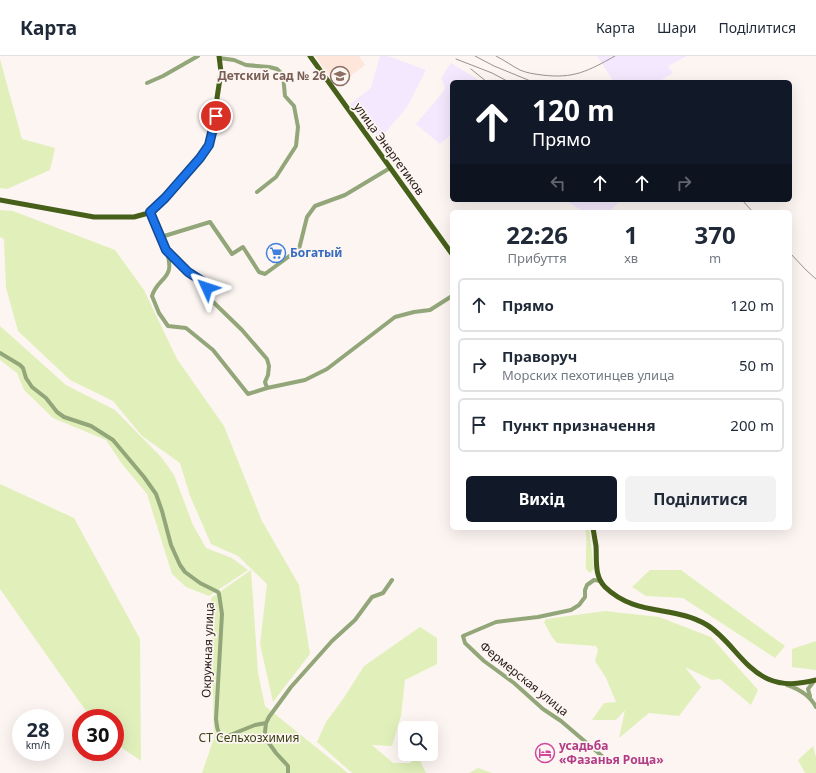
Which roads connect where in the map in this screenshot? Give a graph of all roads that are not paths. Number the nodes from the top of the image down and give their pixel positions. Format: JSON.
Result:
{"nodes":[{"id":1,"x":198,"y":56,"type":"edge"},
{"id":2,"x":310,"y":56,"type":"edge"},
{"id":3,"x":219,"y":57,"type":"edge"},
{"id":4,"x":147,"y":82,"type":"dead end"},
{"id":5,"x":390,"y":168,"type":"junction"},
{"id":6,"x":257,"y":192,"type":"dead end"},
{"id":7,"x":0,"y":200,"type":"edge"},
{"id":8,"x":150,"y":212,"type":"junction"},
{"id":9,"x":161,"y":237,"type":"junction"},
{"id":10,"x":166,"y":250,"type":"junction"},
{"id":11,"x":450,"y":251,"type":"edge"},
{"id":12,"x":450,"y":297,"type":"edge"},
{"id":13,"x":0,"y":353,"type":"edge"},
{"id":14,"x":267,"y":388,"type":"junction"},
{"id":15,"x":594,"y":530,"type":"edge"},
{"id":16,"x":392,"y":580,"type":"dead end"},
{"id":17,"x":601,"y":581,"type":"junction"},
{"id":18,"x":816,"y":680,"type":"edge"},
{"id":19,"x":782,"y":683,"type":"junction"},
{"id":20,"x":812,"y":700,"type":"junction"},
{"id":21,"x":816,"y":707,"type":"edge"},
{"id":22,"x":266,"y":723,"type":"junction"},
{"id":23,"x":602,"y":756,"type":"dead end"},
{"id":24,"x":288,"y":773,"type":"edge"}],
"edges":[{"from":1,"to":4,"type":"street"},
{"from":2,"to":5,"type":"main road","name":"улица Энергетиков"},
{"from":3,"to":6,"type":"street"},
{"from":3,"to":8,"type":"main road"},
{"from":5,"to":9,"type":"street"},
{"from":5,"to":11,"type":"main road","name":"улица Энергетиков"},
{"from":7,"to":8,"type":"main road"},
{"from":8,"to":9,"type":"street"},
{"from":9,"to":10,"type":"street"},
{"from":10,"to":14,"type":"street"},
{"from":10,"to":14,"type":"street"},
{"from":12,"to":14,"type":"street"},
{"from":13,"to":22,"type":"street","name":"Окружная улица"},
{"from":15,"to":17,"type":"main road"},
{"from":16,"to":22,"type":"street"},
{"from":17,"to":19,"type":"main road"},
{"from":17,"to":23,"type":"street","name":"Фермерская улица"},
{"from":18,"to":19,"type":"main road"},
{"from":18,"to":20,"type":"street"},
{"from":19,"to":20,"type":"street"},
{"from":20,"to":21,"type":"street"},
{"from":22,"to":24,"type":"street"}]}
